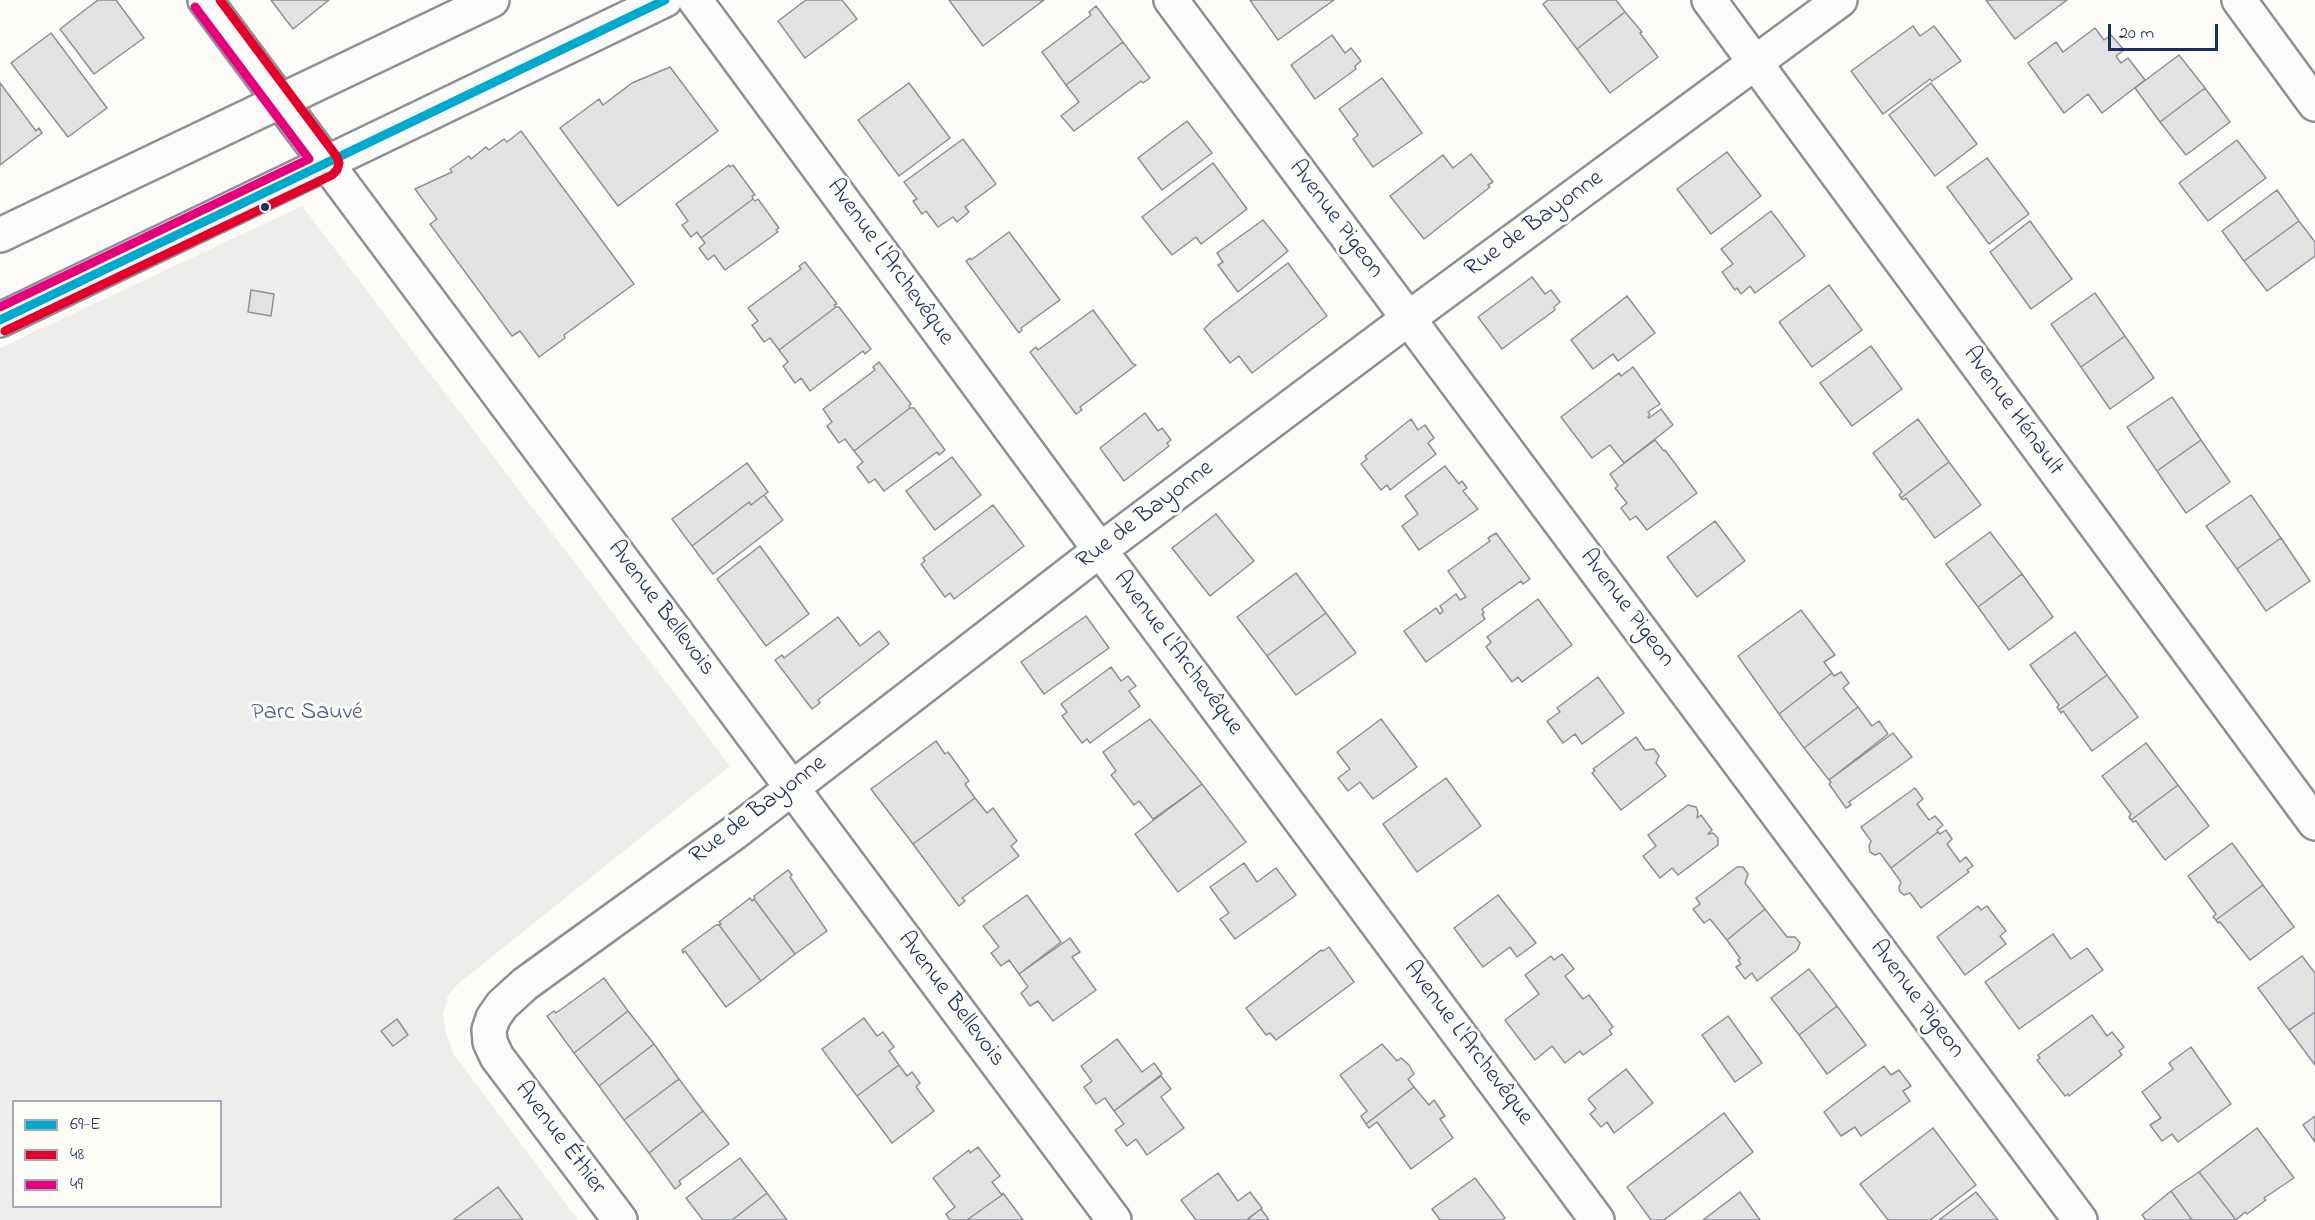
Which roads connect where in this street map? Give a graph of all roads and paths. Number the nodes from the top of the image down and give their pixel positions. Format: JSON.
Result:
{"nodes":[{"id":1,"x":205,"y":0,"type":"edge"},
{"id":2,"x":492,"y":0,"type":"edge"},
{"id":3,"x":665,"y":0,"type":"edge"},
{"id":4,"x":695,"y":0,"type":"edge"},
{"id":5,"x":1171,"y":0,"type":"edge"},
{"id":6,"x":1709,"y":0,"type":"edge"},
{"id":7,"x":1840,"y":0,"type":"edge"},
{"id":8,"x":2239,"y":0,"type":"edge"},
{"id":9,"x":1755,"y":63,"type":"junction"},
{"id":10,"x":280,"y":102,"type":"junction"},
{"id":11,"x":2315,"y":104,"type":"edge"},
{"id":12,"x":327,"y":164,"type":"junction"},
{"id":13,"x":0,"y":235,"type":"edge"},
{"id":14,"x":1409,"y":318,"type":"junction"},
{"id":15,"x":0,"y":321,"type":"edge"},
{"id":16,"x":1100,"y":550,"type":"junction"},
{"id":17,"x":792,"y":786,"type":"junction"},
{"id":18,"x":2315,"y":823,"type":"edge"},
{"id":19,"x":497,"y":1057,"type":"joint"},
{"id":20,"x":620,"y":1220,"type":"edge"},
{"id":21,"x":1114,"y":1220,"type":"edge"},
{"id":22,"x":1597,"y":1220,"type":"edge"},
{"id":23,"x":2080,"y":1220,"type":"edge"}],
"edges":[{"from":1,"to":10,"type":"street","name":"Avenue Bellevois"},
{"from":2,"to":10,"type":"street"},
{"from":3,"to":12,"type":"street"},
{"from":4,"to":16,"type":"street","name":"Avenue L'Archevêque"},
{"from":5,"to":14,"type":"street","name":"Avenue Pigeon"},
{"from":6,"to":9,"type":"street","name":"Avenue Hénault"},
{"from":7,"to":9,"type":"street","name":"Rue de Bayonne"},
{"from":8,"to":11,"type":"street"},
{"from":9,"to":14,"type":"street","name":"Rue de Bayonne"},
{"from":9,"to":18,"type":"street","name":"Avenue Hénault"},
{"from":10,"to":12,"type":"street","name":"Avenue Bellevois"},
{"from":10,"to":13,"type":"street"},
{"from":12,"to":15,"type":"street"},
{"from":12,"to":17,"type":"street","name":"Avenue Bellevois"},
{"from":14,"to":16,"type":"street","name":"Rue de Bayonne"},
{"from":14,"to":23,"type":"street","name":"Avenue Pigeon"},
{"from":16,"to":17,"type":"street","name":"Rue de Bayonne"},
{"from":16,"to":22,"type":"street","name":"Avenue L'Archevêque"},
{"from":17,"to":19,"type":"street","name":"Rue de Bayonne"},
{"from":17,"to":21,"type":"street","name":"Avenue Bellevois"},
{"from":19,"to":20,"type":"street","name":"Avenue Éthier"}]}
